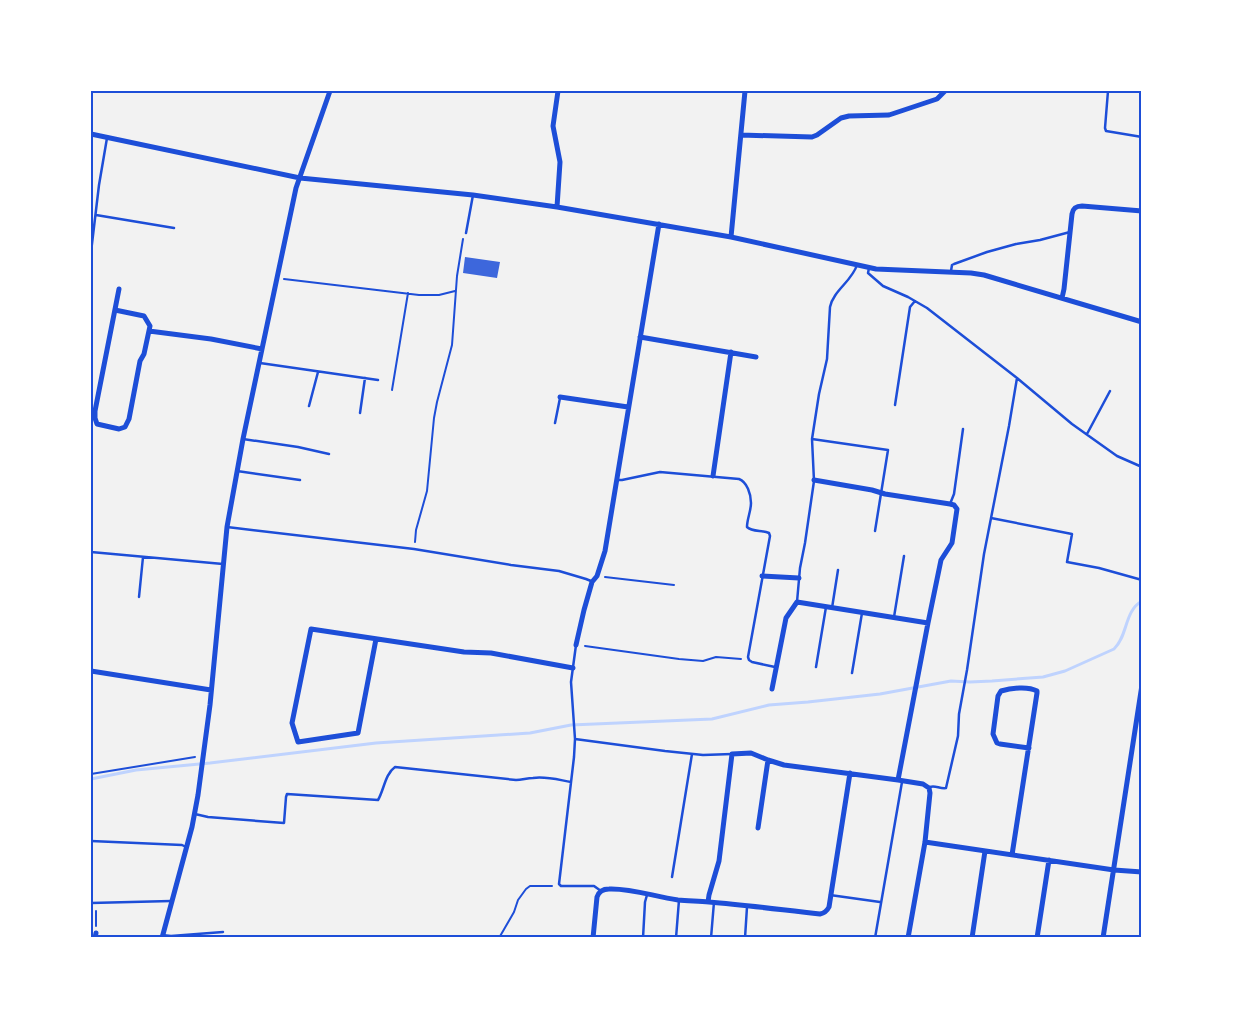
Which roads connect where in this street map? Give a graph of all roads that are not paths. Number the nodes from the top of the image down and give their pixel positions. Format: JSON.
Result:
{"nodes":[{"id":1,"x":330,"y":91,"type":"edge"},
{"id":2,"x":558,"y":91,"type":"edge"},
{"id":3,"x":745,"y":91,"type":"edge"},
{"id":4,"x":945,"y":91,"type":"edge"},
{"id":5,"x":1108,"y":91,"type":"edge"},
{"id":6,"x":91,"y":134,"type":"edge"},
{"id":7,"x":741,"y":135,"type":"junction"},
{"id":8,"x":107,"y":137,"type":"junction"},
{"id":9,"x":1142,"y":137,"type":"edge"},
{"id":10,"x":300,"y":178,"type":"junction"},
{"id":11,"x":473,"y":195,"type":"junction"},
{"id":12,"x":557,"y":207,"type":"junction"},
{"id":13,"x":1142,"y":211,"type":"edge"},
{"id":14,"x":96,"y":215,"type":"junction"},
{"id":15,"x":659,"y":224,"type":"junction"},
{"id":16,"x":174,"y":228,"type":"dead end"},
{"id":17,"x":1070,"y":232,"type":"junction"},
{"id":18,"x":466,"y":233,"type":"road end"},
{"id":19,"x":731,"y":237,"type":"junction"},
{"id":20,"x":91,"y":252,"type":"edge"},
{"id":21,"x":857,"y":265,"type":"junction"},
{"id":22,"x":870,"y":268,"type":"junction"},
{"id":23,"x":951,"y":272,"type":"junction"},
{"id":24,"x":119,"y":289,"type":"dead end"},
{"id":25,"x":1062,"y":298,"type":"junction"},
{"id":26,"x":915,"y":300,"type":"junction"},
{"id":27,"x":115,"y":310,"type":"junction"},
{"id":28,"x":1142,"y":322,"type":"edge"},
{"id":29,"x":150,"y":331,"type":"junction"},
{"id":30,"x":640,"y":336,"type":"junction"},
{"id":31,"x":262,"y":349,"type":"junction"},
{"id":32,"x":731,"y":352,"type":"junction"},
{"id":33,"x":756,"y":357,"type":"dead end"},
{"id":34,"x":259,"y":363,"type":"junction"},
{"id":35,"x":318,"y":372,"type":"junction"},
{"id":36,"x":365,"y":378,"type":"junction"},
{"id":37,"x":1017,"y":378,"type":"junction"},
{"id":38,"x":378,"y":380,"type":"dead end"},
{"id":39,"x":1110,"y":392,"type":"dead end"},
{"id":40,"x":560,"y":397,"type":"joint"},
{"id":41,"x":895,"y":405,"type":"dead end"},
{"id":42,"x":309,"y":406,"type":"dead end"},
{"id":43,"x":628,"y":407,"type":"junction"},
{"id":44,"x":360,"y":413,"type":"dead end"},
{"id":45,"x":555,"y":423,"type":"dead end"},
{"id":46,"x":963,"y":429,"type":"dead end"},
{"id":47,"x":1087,"y":434,"type":"junction"},
{"id":48,"x":243,"y":439,"type":"junction"},
{"id":49,"x":812,"y":439,"type":"junction"},
{"id":50,"x":329,"y":454,"type":"dead end"},
{"id":51,"x":1142,"y":467,"type":"edge"},
{"id":52,"x":237,"y":471,"type":"junction"},
{"id":53,"x":713,"y":476,"type":"junction"},
{"id":54,"x":300,"y":480,"type":"dead end"},
{"id":55,"x":616,"y":480,"type":"junction"},
{"id":56,"x":814,"y":480,"type":"junction"},
{"id":57,"x":881,"y":493,"type":"junction"},
{"id":58,"x":950,"y":504,"type":"junction"},
{"id":59,"x":990,"y":518,"type":"junction"},
{"id":60,"x":227,"y":527,"type":"junction"},
{"id":61,"x":875,"y":532,"type":"dead end"},
{"id":62,"x":91,"y":552,"type":"edge"},
{"id":63,"x":904,"y":556,"type":"dead end"},
{"id":64,"x":143,"y":557,"type":"junction"},
{"id":65,"x":223,"y":564,"type":"junction"},
{"id":66,"x":838,"y":570,"type":"dead end"},
{"id":67,"x":762,"y":576,"type":"junction"},
{"id":68,"x":799,"y":578,"type":"junction"},
{"id":69,"x":1142,"y":580,"type":"edge"},
{"id":70,"x":592,"y":582,"type":"junction"},
{"id":71,"x":139,"y":597,"type":"dead end"},
{"id":72,"x":797,"y":602,"type":"junction"},
{"id":73,"x":826,"y":606,"type":"junction"},
{"id":74,"x":832,"y":608,"type":"junction"},
{"id":75,"x":862,"y":612,"type":"junction"},
{"id":76,"x":894,"y":617,"type":"junction"},
{"id":77,"x":928,"y":623,"type":"junction"},
{"id":78,"x":376,"y":639,"type":"junction"},
{"id":79,"x":576,"y":645,"type":"joint"},
{"id":80,"x":816,"y":667,"type":"dead end"},
{"id":81,"x":573,"y":668,"type":"junction"},
{"id":82,"x":776,"y":668,"type":"junction"},
{"id":83,"x":91,"y":671,"type":"edge"},
{"id":84,"x":852,"y":673,"type":"dead end"},
{"id":85,"x":1142,"y":685,"type":"edge"},
{"id":86,"x":772,"y":689,"type":"dead end"},
{"id":87,"x":211,"y":690,"type":"junction"},
{"id":88,"x":575,"y":739,"type":"junction"},
{"id":89,"x":1029,"y":748,"type":"junction"},
{"id":90,"x":692,"y":754,"type":"junction"},
{"id":91,"x":732,"y":754,"type":"junction"},
{"id":92,"x":768,"y":760,"type":"junction"},
{"id":93,"x":850,"y":773,"type":"junction"},
{"id":94,"x":900,"y":780,"type":"junction"},
{"id":95,"x":571,"y":782,"type":"junction"},
{"id":96,"x":929,"y":788,"type":"junction"},
{"id":97,"x":195,"y":814,"type":"junction"},
{"id":98,"x":758,"y":828,"type":"dead end"},
{"id":99,"x":91,"y":841,"type":"edge"},
{"id":100,"x":925,"y":842,"type":"junction"},
{"id":101,"x":186,"y":846,"type":"junction"},
{"id":102,"x":986,"y":851,"type":"junction"},
{"id":103,"x":1012,"y":855,"type":"junction"},
{"id":104,"x":1049,"y":860,"type":"junction"},
{"id":105,"x":1114,"y":870,"type":"junction"},
{"id":106,"x":1142,"y":872,"type":"edge"},
{"id":107,"x":672,"y":877,"type":"dead end"},
{"id":108,"x":602,"y":891,"type":"junction"},
{"id":109,"x":647,"y":894,"type":"junction"},
{"id":110,"x":830,"y":895,"type":"junction"},
{"id":111,"x":679,"y":900,"type":"junction"},
{"id":112,"x":171,"y":901,"type":"junction"},
{"id":113,"x":711,"y":902,"type":"junction"},
{"id":114,"x":880,"y":902,"type":"junction"},
{"id":115,"x":91,"y":903,"type":"edge"},
{"id":116,"x":747,"y":906,"type":"junction"},
{"id":117,"x":222,"y":932,"type":"dead end"},
{"id":118,"x":162,"y":936,"type":"edge"},
{"id":119,"x":593,"y":938,"type":"edge"},
{"id":120,"x":643,"y":938,"type":"edge"},
{"id":121,"x":676,"y":938,"type":"edge"},
{"id":122,"x":711,"y":938,"type":"edge"},
{"id":123,"x":745,"y":938,"type":"edge"},
{"id":124,"x":875,"y":938,"type":"edge"},
{"id":125,"x":908,"y":938,"type":"edge"},
{"id":126,"x":972,"y":938,"type":"edge"},
{"id":127,"x":1037,"y":938,"type":"edge"},
{"id":128,"x":1103,"y":938,"type":"edge"}],
"edges":[{"from":1,"to":10,"type":"street"},
{"from":2,"to":12,"type":"street"},
{"from":3,"to":7,"type":"street"},
{"from":4,"to":7,"type":"street"},
{"from":5,"to":9,"type":"lane"},
{"from":6,"to":8,"type":"street"},
{"from":7,"to":19,"type":"street"},
{"from":8,"to":10,"type":"street"},
{"from":8,"to":14,"type":"lane"},
{"from":10,"to":11,"type":"street"},
{"from":10,"to":31,"type":"street"},
{"from":11,"to":12,"type":"street"},
{"from":11,"to":18,"type":"lane"},
{"from":12,"to":15,"type":"street"},
{"from":13,"to":17,"type":"street"},
{"from":14,"to":16,"type":"lane"},
{"from":14,"to":20,"type":"lane"},
{"from":15,"to":19,"type":"street"},
{"from":15,"to":30,"type":"street"},
{"from":17,"to":23,"type":"lane"},
{"from":17,"to":25,"type":"street"},
{"from":19,"to":21,"type":"street"},
{"from":21,"to":22,"type":"street"},
{"from":21,"to":49,"type":"lane"},
{"from":22,"to":23,"type":"street"},
{"from":22,"to":26,"type":"lane"},
{"from":23,"to":25,"type":"street"},
{"from":24,"to":27,"type":"street"},
{"from":25,"to":28,"type":"street"},
{"from":26,"to":37,"type":"lane"},
{"from":26,"to":41,"type":"lane"},
{"from":27,"to":29,"type":"street"},
{"from":27,"to":29,"type":"street"},
{"from":29,"to":31,"type":"street"},
{"from":30,"to":32,"type":"street"},
{"from":30,"to":43,"type":"street"},
{"from":31,"to":34,"type":"street"},
{"from":32,"to":33,"type":"street"},
{"from":32,"to":53,"type":"street"},
{"from":34,"to":35,"type":"lane"},
{"from":34,"to":48,"type":"street"},
{"from":35,"to":36,"type":"lane"},
{"from":35,"to":42,"type":"lane"},
{"from":36,"to":38,"type":"lane"},
{"from":36,"to":44,"type":"lane"},
{"from":37,"to":47,"type":"lane"},
{"from":37,"to":59,"type":"lane"},
{"from":39,"to":47,"type":"lane"},
{"from":40,"to":43,"type":"street"},
{"from":40,"to":45,"type":"lane"},
{"from":43,"to":55,"type":"street"},
{"from":46,"to":58,"type":"lane"},
{"from":47,"to":51,"type":"lane"},
{"from":48,"to":50,"type":"lane"},
{"from":48,"to":52,"type":"street"},
{"from":49,"to":56,"type":"lane"},
{"from":49,"to":57,"type":"lane"},
{"from":52,"to":54,"type":"lane"},
{"from":52,"to":60,"type":"street"},
{"from":53,"to":55,"type":"lane"},
{"from":53,"to":67,"type":"lane"},
{"from":55,"to":70,"type":"street"},
{"from":56,"to":57,"type":"street"},
{"from":56,"to":68,"type":"lane"},
{"from":57,"to":58,"type":"street"},
{"from":57,"to":61,"type":"lane"},
{"from":58,"to":77,"type":"street"},
{"from":59,"to":69,"type":"lane"},
{"from":59,"to":96,"type":"lane"},
{"from":60,"to":65,"type":"street"},
{"from":60,"to":70,"type":"lane"},
{"from":62,"to":64,"type":"lane"},
{"from":63,"to":76,"type":"lane"},
{"from":64,"to":65,"type":"lane"},
{"from":64,"to":71,"type":"lane"},
{"from":65,"to":87,"type":"street"},
{"from":66,"to":74,"type":"lane"},
{"from":67,"to":68,"type":"street"},
{"from":67,"to":82,"type":"lane"},
{"from":68,"to":72,"type":"lane"},
{"from":70,"to":79,"type":"street"},
{"from":72,"to":73,"type":"street"},
{"from":72,"to":82,"type":"street"},
{"from":73,"to":74,"type":"street"},
{"from":73,"to":80,"type":"lane"},
{"from":74,"to":75,"type":"street"},
{"from":75,"to":76,"type":"street"},
{"from":75,"to":84,"type":"lane"},
{"from":76,"to":77,"type":"street"},
{"from":77,"to":94,"type":"street"},
{"from":78,"to":78,"type":"street"},
{"from":78,"to":81,"type":"street"},
{"from":79,"to":81,"type":"lane"},
{"from":81,"to":88,"type":"lane"},
{"from":82,"to":86,"type":"street"},
{"from":83,"to":87,"type":"street"},
{"from":85,"to":105,"type":"street"},
{"from":87,"to":97,"type":"street"},
{"from":88,"to":90,"type":"lane"},
{"from":88,"to":95,"type":"lane"},
{"from":89,"to":89,"type":"street"},
{"from":89,"to":103,"type":"street"},
{"from":90,"to":91,"type":"lane"},
{"from":90,"to":107,"type":"lane"},
{"from":91,"to":92,"type":"street"},
{"from":91,"to":113,"type":"street"},
{"from":92,"to":93,"type":"street"},
{"from":92,"to":98,"type":"street"},
{"from":93,"to":94,"type":"street"},
{"from":93,"to":110,"type":"street"},
{"from":94,"to":96,"type":"street"},
{"from":94,"to":114,"type":"lane"},
{"from":95,"to":97,"type":"lane"},
{"from":95,"to":108,"type":"lane"},
{"from":96,"to":100,"type":"street"},
{"from":97,"to":101,"type":"street"},
{"from":99,"to":101,"type":"lane"},
{"from":100,"to":102,"type":"street"},
{"from":100,"to":125,"type":"street"},
{"from":101,"to":112,"type":"street"},
{"from":102,"to":103,"type":"street"},
{"from":102,"to":126,"type":"street"},
{"from":103,"to":104,"type":"street"},
{"from":104,"to":105,"type":"street"},
{"from":104,"to":127,"type":"street"},
{"from":105,"to":106,"type":"street"},
{"from":105,"to":128,"type":"street"},
{"from":108,"to":109,"type":"street"},
{"from":108,"to":119,"type":"street"},
{"from":109,"to":111,"type":"street"},
{"from":109,"to":120,"type":"lane"},
{"from":110,"to":114,"type":"lane"},
{"from":110,"to":116,"type":"street"},
{"from":111,"to":113,"type":"street"},
{"from":111,"to":121,"type":"lane"},
{"from":112,"to":115,"type":"lane"},
{"from":112,"to":118,"type":"street"},
{"from":113,"to":116,"type":"street"},
{"from":113,"to":122,"type":"lane"},
{"from":114,"to":124,"type":"lane"},
{"from":116,"to":123,"type":"lane"},
{"from":117,"to":118,"type":"lane"}]}
